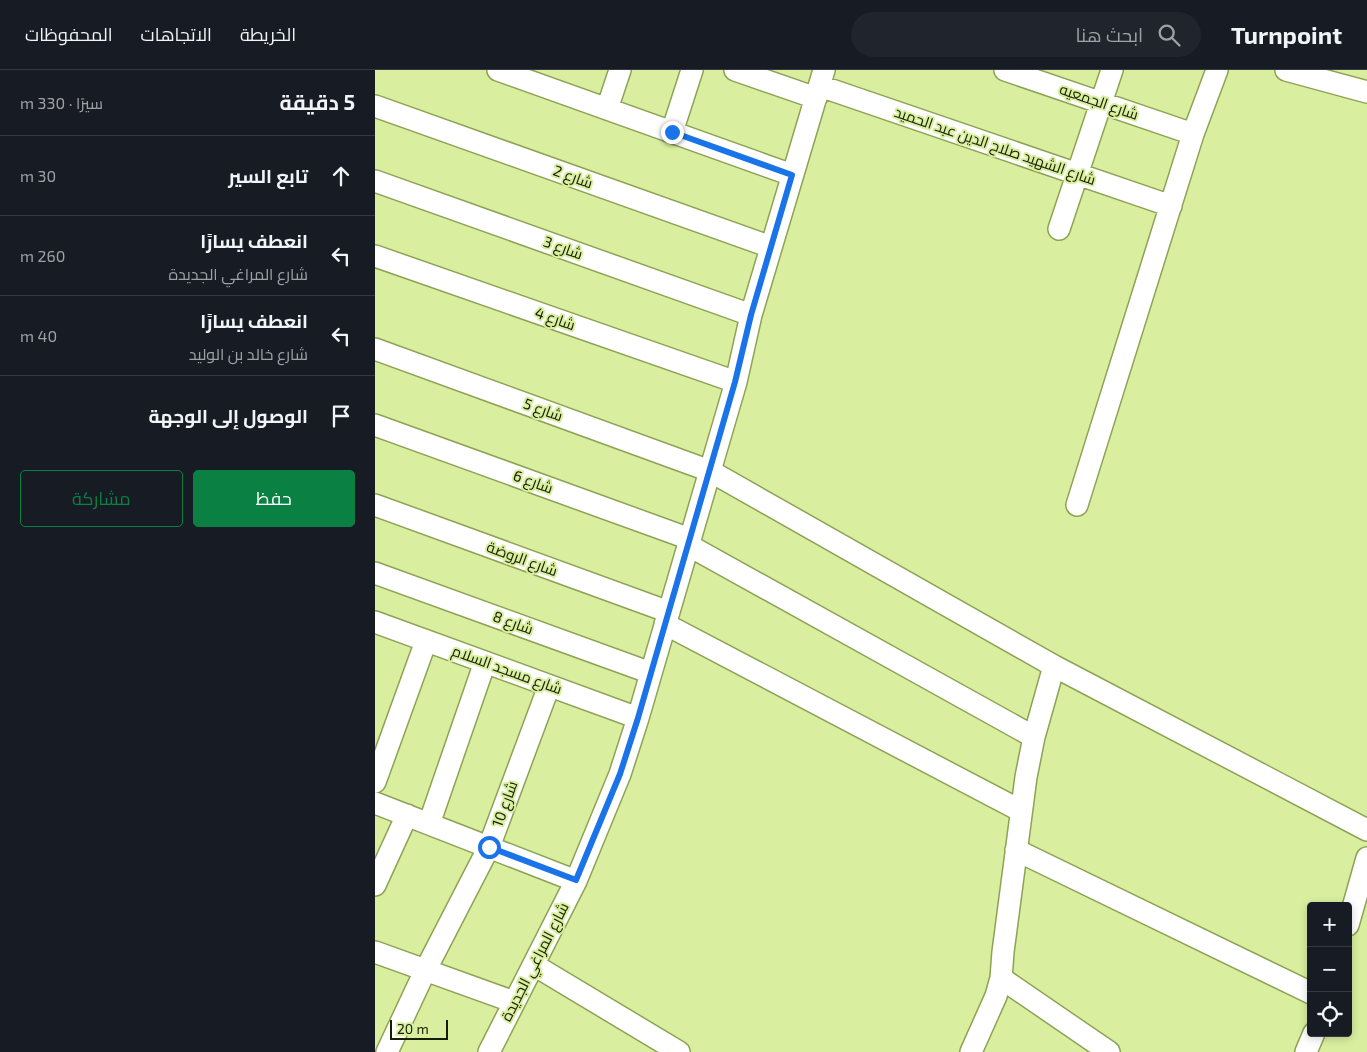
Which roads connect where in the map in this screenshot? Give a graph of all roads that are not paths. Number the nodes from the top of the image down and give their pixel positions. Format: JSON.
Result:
{"nodes":[{"id":1,"x":498,"y":70,"type":"edge"},
{"id":2,"x":620,"y":70,"type":"edge"},
{"id":3,"x":692,"y":70,"type":"edge"},
{"id":4,"x":735,"y":70,"type":"edge"},
{"id":5,"x":1005,"y":70,"type":"edge"},
{"id":6,"x":1112,"y":70,"type":"edge"},
{"id":7,"x":1217,"y":70,"type":"edge"},
{"id":8,"x":1286,"y":70,"type":"edge"},
{"id":9,"x":545,"y":78,"type":"edge"},
{"id":10,"x":1054,"y":78,"type":"edge"},
{"id":11,"x":820,"y":85,"type":"edge"},
{"id":12,"x":1367,"y":92,"type":"edge"},
{"id":13,"x":1101,"y":103,"type":"junction"},
{"id":14,"x":375,"y":106,"type":"edge"},
{"id":15,"x":607,"y":109,"type":"junction"},
{"id":16,"x":672,"y":132,"type":"junction"},
{"id":17,"x":1193,"y":134,"type":"junction"},
{"id":18,"x":1077,"y":174,"type":"junction"},
{"id":19,"x":792,"y":175,"type":"junction"},
{"id":20,"x":375,"y":181,"type":"edge"},
{"id":21,"x":1171,"y":206,"type":"junction"},
{"id":22,"x":1059,"y":229,"type":"dead end"},
{"id":23,"x":771,"y":247,"type":"junction"},
{"id":24,"x":375,"y":256,"type":"edge"},
{"id":25,"x":751,"y":315,"type":"junction"},
{"id":26,"x":375,"y":349,"type":"edge"},
{"id":27,"x":735,"y":382,"type":"junction"},
{"id":28,"x":375,"y":425,"type":"edge"},
{"id":29,"x":710,"y":471,"type":"junction"},
{"id":30,"x":375,"y":505,"type":"edge"},
{"id":31,"x":1077,"y":505,"type":"dead end"},
{"id":32,"x":689,"y":542,"type":"junction"},
{"id":33,"x":375,"y":573,"type":"edge"},
{"id":34,"x":667,"y":618,"type":"junction"},
{"id":35,"x":375,"y":622,"type":"edge"},
{"id":36,"x":426,"y":641,"type":"junction"},
{"id":37,"x":485,"y":662,"type":"junction"},
{"id":38,"x":1054,"y":666,"type":"junction"},
{"id":39,"x":651,"y":673,"type":"junction"},
{"id":40,"x":549,"y":686,"type":"junction"},
{"id":41,"x":638,"y":718,"type":"junction"},
{"id":42,"x":1034,"y":737,"type":"junction"},
{"id":43,"x":375,"y":782,"type":"edge"},
{"id":44,"x":375,"y":803,"type":"edge"},
{"id":45,"x":1021,"y":811,"type":"junction"},
{"id":46,"x":407,"y":815,"type":"junction"},
{"id":47,"x":429,"y":824,"type":"junction"},
{"id":48,"x":1367,"y":830,"type":"edge"},
{"id":49,"x":489,"y":847,"type":"junction"},
{"id":50,"x":1016,"y":850,"type":"junction"},
{"id":51,"x":1367,"y":858,"type":"edge"},
{"id":52,"x":576,"y":880,"type":"junction"},
{"id":53,"x":375,"y":885,"type":"edge"},
{"id":54,"x":1352,"y":911,"type":"edge"},
{"id":55,"x":375,"y":952,"type":"edge"},
{"id":56,"x":534,"y":965,"type":"junction"},
{"id":57,"x":425,"y":971,"type":"junction"},
{"id":58,"x":1001,"y":978,"type":"junction"},
{"id":59,"x":1309,"y":992,"type":"edge"},
{"id":60,"x":514,"y":1002,"type":"junction"},
{"id":61,"x":1312,"y":1037,"type":"edge"},
{"id":62,"x":387,"y":1052,"type":"edge"},
{"id":63,"x":489,"y":1052,"type":"edge"},
{"id":64,"x":679,"y":1052,"type":"edge"},
{"id":65,"x":971,"y":1052,"type":"edge"},
{"id":66,"x":1109,"y":1052,"type":"edge"},
{"id":67,"x":1306,"y":1052,"type":"edge"}],
"edges":[{"from":1,"to":9,"type":"street"},
{"from":2,"to":15,"type":"street"},
{"from":3,"to":16,"type":"street"},
{"from":4,"to":11,"type":"street","name":"شارع الشهيد صلاح الدين عبد الحميد"},
{"from":5,"to":10,"type":"street","name":"شارع الجمعيه"},
{"from":6,"to":13,"type":"street"},
{"from":7,"to":17,"type":"street"},
{"from":8,"to":12,"type":"street"},
{"from":9,"to":15,"type":"street"},
{"from":10,"to":13,"type":"street","name":"شارع الجمعيه"},
{"from":11,"to":18,"type":"street","name":"شارع الشهيد صلاح الدين عبد الحميد"},
{"from":11,"to":19,"type":"street","name":"شارع المراغي الجديدة"},
{"from":13,"to":17,"type":"street","name":"شارع الجمعيه"},
{"from":13,"to":18,"type":"street"},
{"from":14,"to":23,"type":"street","name":"شارع 2"},
{"from":15,"to":16,"type":"street"},
{"from":16,"to":19,"type":"street"},
{"from":17,"to":21,"type":"street"},
{"from":18,"to":21,"type":"street","name":"شارع الشهيد صلاح الدين عبد الحميد"},
{"from":18,"to":22,"type":"street"},
{"from":19,"to":23,"type":"street","name":"شارع المراغي الجديدة"},
{"from":20,"to":25,"type":"street","name":"شارع 3"},
{"from":21,"to":31,"type":"street"},
{"from":23,"to":25,"type":"street","name":"شارع المراغي الجديدة"},
{"from":24,"to":27,"type":"street","name":"شارع 4"},
{"from":25,"to":27,"type":"street","name":"شارع المراغي الجديدة"},
{"from":26,"to":29,"type":"street","name":"شارع 5"},
{"from":27,"to":29,"type":"street","name":"شارع المراغي الجديدة"},
{"from":28,"to":32,"type":"street","name":"شارع 6"},
{"from":29,"to":32,"type":"street","name":"شارع المراغي الجديدة"},
{"from":29,"to":38,"type":"street","name":"شارع 5"},
{"from":30,"to":34,"type":"street","name":"شارع الروضة"},
{"from":32,"to":34,"type":"street","name":"شارع المراغي الجديدة"},
{"from":32,"to":42,"type":"street","name":"شارع 6"},
{"from":33,"to":39,"type":"street","name":"شارع 8"},
{"from":34,"to":39,"type":"street","name":"شارع المراغي الجديدة"},
{"from":34,"to":45,"type":"street","name":"شارع الروضة"},
{"from":35,"to":36,"type":"street","name":"شارع مسجد السلام"},
{"from":36,"to":37,"type":"street","name":"شارع مسجد السلام"},
{"from":36,"to":43,"type":"street"},
{"from":37,"to":40,"type":"street","name":"شارع مسجد السلام"},
{"from":37,"to":47,"type":"street"},
{"from":38,"to":42,"type":"street"},
{"from":38,"to":48,"type":"street","name":"شارع 5"},
{"from":39,"to":41,"type":"street","name":"شارع المراغي الجديدة"},
{"from":40,"to":41,"type":"street","name":"شارع مسجد السلام"},
{"from":40,"to":49,"type":"street","name":"شارع 10"},
{"from":41,"to":52,"type":"street","name":"شارع المراغي الجديدة"},
{"from":42,"to":45,"type":"street"},
{"from":44,"to":46,"type":"street"},
{"from":45,"to":50,"type":"street"},
{"from":46,"to":47,"type":"street"},
{"from":46,"to":53,"type":"street"},
{"from":47,"to":49,"type":"street"},
{"from":49,"to":52,"type":"street"},
{"from":49,"to":57,"type":"street","name":"شارع 10"},
{"from":50,"to":58,"type":"street"},
{"from":50,"to":59,"type":"street"},
{"from":51,"to":54,"type":"street"},
{"from":52,"to":56,"type":"street","name":"شارع المراغي الجديدة"},
{"from":55,"to":57,"type":"street"},
{"from":56,"to":60,"type":"street","name":"شارع المراغي الجديدة"},
{"from":56,"to":64,"type":"street"},
{"from":57,"to":60,"type":"street"},
{"from":57,"to":62,"type":"street","name":"شارع 10"},
{"from":58,"to":65,"type":"street"},
{"from":58,"to":66,"type":"street"},
{"from":60,"to":63,"type":"street","name":"شارع المراغي الجديدة"},
{"from":61,"to":67,"type":"street"}]}
